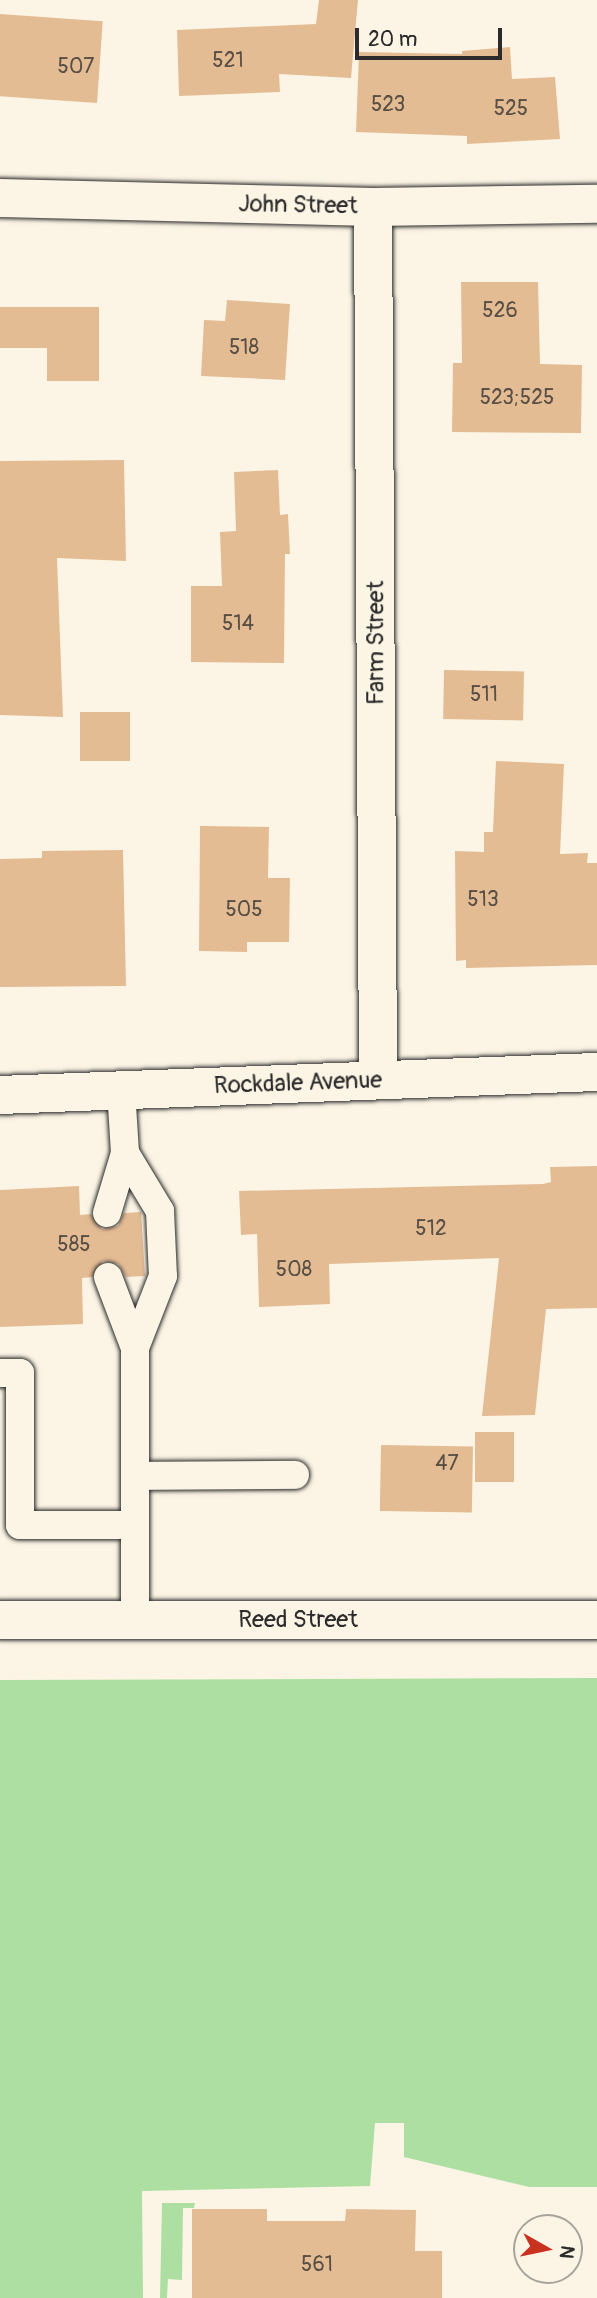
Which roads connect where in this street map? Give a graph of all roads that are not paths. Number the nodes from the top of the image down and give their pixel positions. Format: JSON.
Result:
{"nodes":[{"id":1,"x":0,"y":198,"type":"edge"},
{"id":2,"x":597,"y":204,"type":"edge"},
{"id":3,"x":373,"y":207,"type":"junction"},
{"id":4,"x":597,"y":1072,"type":"edge"},
{"id":5,"x":378,"y":1079,"type":"junction"},
{"id":6,"x":121,"y":1090,"type":"junction"},
{"id":7,"x":0,"y":1095,"type":"edge"},
{"id":8,"x":125,"y":1153,"type":"junction"},
{"id":9,"x":107,"y":1213,"type":"dead end"},
{"id":10,"x":108,"y":1277,"type":"dead end"},
{"id":11,"x":135,"y":1348,"type":"junction"},
{"id":12,"x":0,"y":1373,"type":"edge"},
{"id":13,"x":295,"y":1475,"type":"dead end"},
{"id":14,"x":135,"y":1476,"type":"junction"},
{"id":15,"x":134,"y":1525,"type":"junction"},
{"id":16,"x":0,"y":1620,"type":"edge"},
{"id":17,"x":135,"y":1620,"type":"junction"},
{"id":18,"x":597,"y":1620,"type":"edge"}],
"edges":[{"from":1,"to":3,"type":"street","name":"John Street"},
{"from":2,"to":3,"type":"street","name":"John Street"},
{"from":3,"to":5,"type":"street","name":"Farm Street"},
{"from":4,"to":5,"type":"street","name":"Rockdale Avenue"},
{"from":5,"to":6,"type":"street","name":"Rockdale Avenue"},
{"from":6,"to":7,"type":"street","name":"Rockdale Avenue"},
{"from":6,"to":8,"type":"lane"},
{"from":8,"to":9,"type":"lane"},
{"from":8,"to":11,"type":"lane"},
{"from":10,"to":11,"type":"lane"},
{"from":11,"to":14,"type":"lane"},
{"from":12,"to":15,"type":"lane"},
{"from":13,"to":14,"type":"lane"},
{"from":14,"to":15,"type":"lane"},
{"from":15,"to":17,"type":"lane"},
{"from":16,"to":17,"type":"street","name":"Reed Street"},
{"from":17,"to":18,"type":"street","name":"Reed Street"}]}
